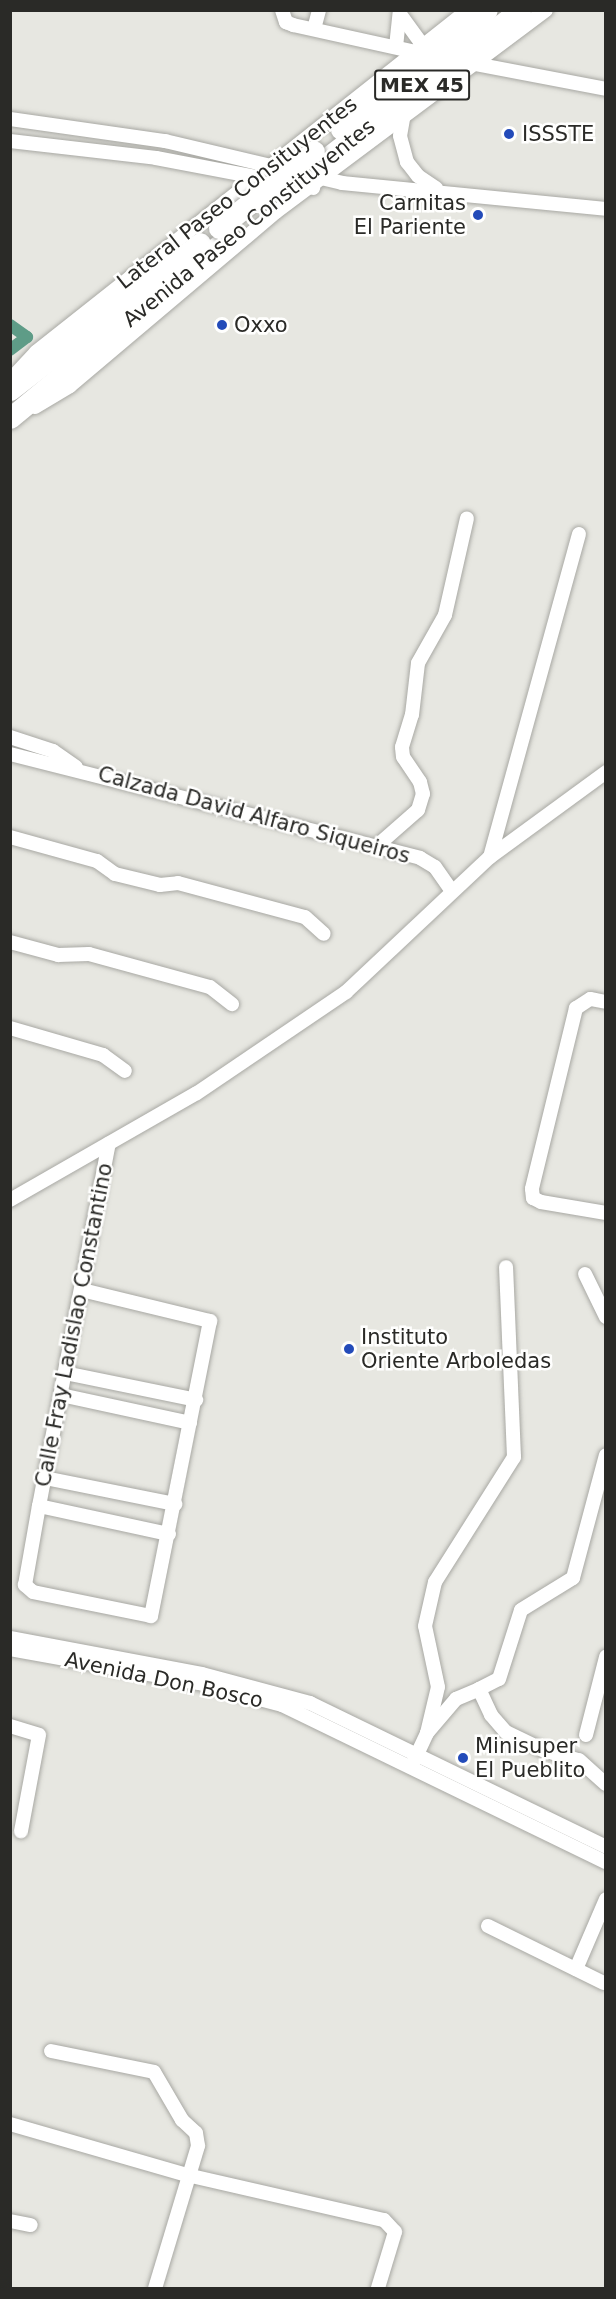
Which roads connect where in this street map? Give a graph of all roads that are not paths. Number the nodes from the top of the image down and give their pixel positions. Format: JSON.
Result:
{"nodes":[{"id":1,"x":282,"y":10,"type":"edge"},
{"id":2,"x":319,"y":10,"type":"edge"},
{"id":3,"x":468,"y":10,"type":"edge"},
{"id":4,"x":487,"y":10,"type":"edge"},
{"id":5,"x":520,"y":10,"type":"edge"},
{"id":6,"x":546,"y":10,"type":"edge"},
{"id":7,"x":400,"y":12,"type":"edge"},
{"id":8,"x":315,"y":29,"type":"junction"},
{"id":9,"x":396,"y":48,"type":"junction"},
{"id":10,"x":420,"y":49,"type":"junction"},
{"id":11,"x":475,"y":64,"type":"junction"},
{"id":12,"x":606,"y":89,"type":"edge"},
{"id":13,"x":403,"y":119,"type":"junction"},
{"id":14,"x":10,"y":120,"type":"edge"},
{"id":15,"x":10,"y":141,"type":"edge"},
{"id":16,"x":165,"y":141,"type":"junction"},
{"id":17,"x":156,"y":158,"type":"junction"},
{"id":18,"x":271,"y":166,"type":"junction"},
{"id":19,"x":257,"y":178,"type":"junction"},
{"id":20,"x":323,"y":178,"type":"junction"},
{"id":21,"x":342,"y":183,"type":"junction"},
{"id":22,"x":309,"y":188,"type":"junction"},
{"id":23,"x":444,"y":191,"type":"junction"},
{"id":24,"x":237,"y":193,"type":"junction"},
{"id":25,"x":606,"y":209,"type":"edge"},
{"id":26,"x":213,"y":212,"type":"junction"},
{"id":27,"x":276,"y":212,"type":"junction"},
{"id":28,"x":245,"y":238,"type":"junction"},
{"id":29,"x":68,"y":358,"type":"junction"},
{"id":30,"x":10,"y":380,"type":"edge"},
{"id":31,"x":10,"y":390,"type":"edge"},
{"id":32,"x":10,"y":420,"type":"edge"},
{"id":33,"x":467,"y":518,"type":"dead end"},
{"id":34,"x":579,"y":534,"type":"dead end"},
{"id":35,"x":10,"y":737,"type":"edge"},
{"id":36,"x":10,"y":754,"type":"edge"},
{"id":37,"x":78,"y":768,"type":"junction"},
{"id":38,"x":606,"y":772,"type":"edge"},
{"id":39,"x":10,"y":837,"type":"edge"},
{"id":40,"x":378,"y":845,"type":"junction"},
{"id":41,"x":490,"y":857,"type":"junction"},
{"id":42,"x":453,"y":891,"type":"junction"},
{"id":43,"x":324,"y":934,"type":"dead end"},
{"id":44,"x":10,"y":942,"type":"edge"},
{"id":45,"x":606,"y":1002,"type":"edge"},
{"id":46,"x":232,"y":1004,"type":"dead end"},
{"id":47,"x":10,"y":1028,"type":"edge"},
{"id":48,"x":125,"y":1071,"type":"dead end"},
{"id":49,"x":110,"y":1144,"type":"junction"},
{"id":50,"x":10,"y":1200,"type":"edge"},
{"id":51,"x":606,"y":1213,"type":"edge"},
{"id":52,"x":506,"y":1267,"type":"dead end"},
{"id":53,"x":585,"y":1274,"type":"dead end"},
{"id":54,"x":81,"y":1290,"type":"junction"},
{"id":55,"x":606,"y":1317,"type":"edge"},
{"id":56,"x":65,"y":1373,"type":"junction"},
{"id":57,"x":61,"y":1395,"type":"junction"},
{"id":58,"x":196,"y":1400,"type":"junction"},
{"id":59,"x":190,"y":1423,"type":"junction"},
{"id":60,"x":606,"y":1455,"type":"edge"},
{"id":61,"x":45,"y":1478,"type":"junction"},
{"id":62,"x":175,"y":1504,"type":"junction"},
{"id":63,"x":39,"y":1506,"type":"junction"},
{"id":64,"x":169,"y":1534,"type":"junction"},
{"id":65,"x":10,"y":1638,"type":"edge"},
{"id":66,"x":10,"y":1649,"type":"edge"},
{"id":67,"x":606,"y":1657,"type":"edge"},
{"id":68,"x":175,"y":1674,"type":"junction"},
{"id":69,"x":479,"y":1689,"type":"junction"},
{"id":70,"x":599,"y":1715,"type":"edge"},
{"id":71,"x":10,"y":1726,"type":"edge"},
{"id":72,"x":428,"y":1733,"type":"junction"},
{"id":73,"x":586,"y":1735,"type":"dead end"},
{"id":74,"x":413,"y":1761,"type":"junction"},
{"id":75,"x":606,"y":1784,"type":"edge"},
{"id":76,"x":21,"y":1831,"type":"dead end"},
{"id":77,"x":606,"y":1847,"type":"edge"},
{"id":78,"x":606,"y":1862,"type":"edge"},
{"id":79,"x":606,"y":1899,"type":"edge"},
{"id":80,"x":488,"y":1926,"type":"dead end"},
{"id":81,"x":576,"y":1969,"type":"junction"},
{"id":82,"x":604,"y":1983,"type":"dead end"},
{"id":83,"x":51,"y":2051,"type":"dead end"},
{"id":84,"x":10,"y":2124,"type":"edge"},
{"id":85,"x":188,"y":2175,"type":"junction"},
{"id":86,"x":10,"y":2221,"type":"edge"},
{"id":87,"x":31,"y":2225,"type":"dead end"},
{"id":88,"x":155,"y":2289,"type":"edge"},
{"id":89,"x":378,"y":2289,"type":"edge"}],
"edges":[{"from":1,"to":8,"type":"street"},
{"from":2,"to":8,"type":"street"},
{"from":3,"to":10,"type":"street","name":"Lateral Paseo Consituyentes"},
{"from":4,"to":29,"type":"highway","name":"Avenida Paseo Constituyentes","number":"MEX 45","bridge":true},
{"from":5,"to":29,"type":"highway","name":"Avenida Paseo Constituyentes","number":"MEX 45"},
{"from":6,"to":11,"type":"street","name":"Lateral Paseo Consituyentes"},
{"from":7,"to":9,"type":"street"},
{"from":7,"to":10,"type":"street"},
{"from":8,"to":9,"type":"street"},
{"from":9,"to":10,"type":"street"},
{"from":10,"to":18,"type":"street","name":"Lateral Paseo Consituyentes"},
{"from":11,"to":12,"type":"street"},
{"from":11,"to":13,"type":"street","name":"Lateral Paseo Consituyentes"},
{"from":13,"to":20,"type":"street","name":"Lateral Paseo Consituyentes"},
{"from":13,"to":23,"type":"street"},
{"from":14,"to":16,"type":"street"},
{"from":15,"to":17,"type":"street"},
{"from":16,"to":17,"type":"street"},
{"from":16,"to":18,"type":"street"},
{"from":17,"to":19,"type":"street"},
{"from":18,"to":19,"type":"street","name":"Lateral Paseo Consituyentes"},
{"from":18,"to":20,"type":"street"},
{"from":19,"to":22,"type":"street"},
{"from":19,"to":24,"type":"street","name":"Lateral Paseo Consituyentes"},
{"from":20,"to":21,"type":"street"},
{"from":20,"to":22,"type":"street","name":"Lateral Paseo Consituyentes"},
{"from":21,"to":22,"type":"street"},
{"from":21,"to":23,"type":"street"},
{"from":22,"to":27,"type":"street","name":"Lateral Paseo Consituyentes"},
{"from":23,"to":25,"type":"street"},
{"from":24,"to":26,"type":"street","name":"Lateral Paseo Consituyentes"},
{"from":24,"to":27,"type":"street"},
{"from":26,"to":28,"type":"street"},
{"from":26,"to":30,"type":"street","name":"Lateral Paseo Consituyentes"},
{"from":27,"to":28,"type":"street","name":"Lateral Paseo Consituyentes"},
{"from":28,"to":32,"type":"street","name":"Lateral Paseo Consituyentes"},
{"from":29,"to":31,"type":"highway","name":"Avenida Paseo Constituyentes","number":"MEX 45"},
{"from":29,"to":32,"type":"highway","name":"Avenida Paseo Constituyentes","number":"MEX 45"},
{"from":33,"to":40,"type":"street"},
{"from":34,"to":41,"type":"street"},
{"from":35,"to":37,"type":"street","name":"Calzada David Alfaro Siqueiros"},
{"from":36,"to":37,"type":"street","name":"Calzada David Alfaro Siqueiros"},
{"from":37,"to":40,"type":"street","name":"Calzada David Alfaro Siqueiros"},
{"from":38,"to":41,"type":"street"},
{"from":39,"to":43,"type":"street"},
{"from":40,"to":42,"type":"street","name":"Calzada David Alfaro Siqueiros"},
{"from":41,"to":42,"type":"street"},
{"from":42,"to":49,"type":"street"},
{"from":44,"to":46,"type":"street"},
{"from":45,"to":51,"type":"street"},
{"from":47,"to":48,"type":"street"},
{"from":49,"to":50,"type":"street"},
{"from":49,"to":54,"type":"street","name":"Calle Fray Ladislao Constantino"},
{"from":52,"to":72,"type":"street"},
{"from":53,"to":55,"type":"street"},
{"from":54,"to":56,"type":"street","name":"Calle Fray Ladislao Constantino"},
{"from":54,"to":58,"type":"street"},
{"from":56,"to":57,"type":"street","name":"Calle Fray Ladislao Constantino"},
{"from":56,"to":58,"type":"street"},
{"from":57,"to":59,"type":"street"},
{"from":57,"to":61,"type":"street","name":"Calle Fray Ladislao Constantino"},
{"from":58,"to":59,"type":"street"},
{"from":59,"to":62,"type":"street"},
{"from":60,"to":69,"type":"street"},
{"from":61,"to":62,"type":"street"},
{"from":61,"to":63,"type":"street","name":"Calle Fray Ladislao Constantino"},
{"from":62,"to":64,"type":"street"},
{"from":63,"to":64,"type":"street"},
{"from":63,"to":64,"type":"street","name":"Calle Fray Ladislao Constantino"},
{"from":65,"to":68,"type":"street","name":"Avenida Don Bosco"},
{"from":66,"to":68,"type":"street","name":"Avenida Don Bosco"},
{"from":67,"to":70,"type":"street"},
{"from":68,"to":74,"type":"street","name":"Avenida Don Bosco"},
{"from":69,"to":72,"type":"street"},
{"from":69,"to":75,"type":"street"},
{"from":70,"to":73,"type":"street"},
{"from":71,"to":76,"type":"street"},
{"from":72,"to":74,"type":"street"},
{"from":74,"to":77,"type":"street","name":"Avenida Don Bosco"},
{"from":74,"to":78,"type":"street","name":"Avenida Don Bosco"},
{"from":79,"to":81,"type":"street"},
{"from":80,"to":81,"type":"street"},
{"from":81,"to":82,"type":"street"},
{"from":83,"to":85,"type":"street"},
{"from":84,"to":85,"type":"street"},
{"from":85,"to":88,"type":"street"},
{"from":85,"to":89,"type":"street"},
{"from":86,"to":87,"type":"street"}]}
